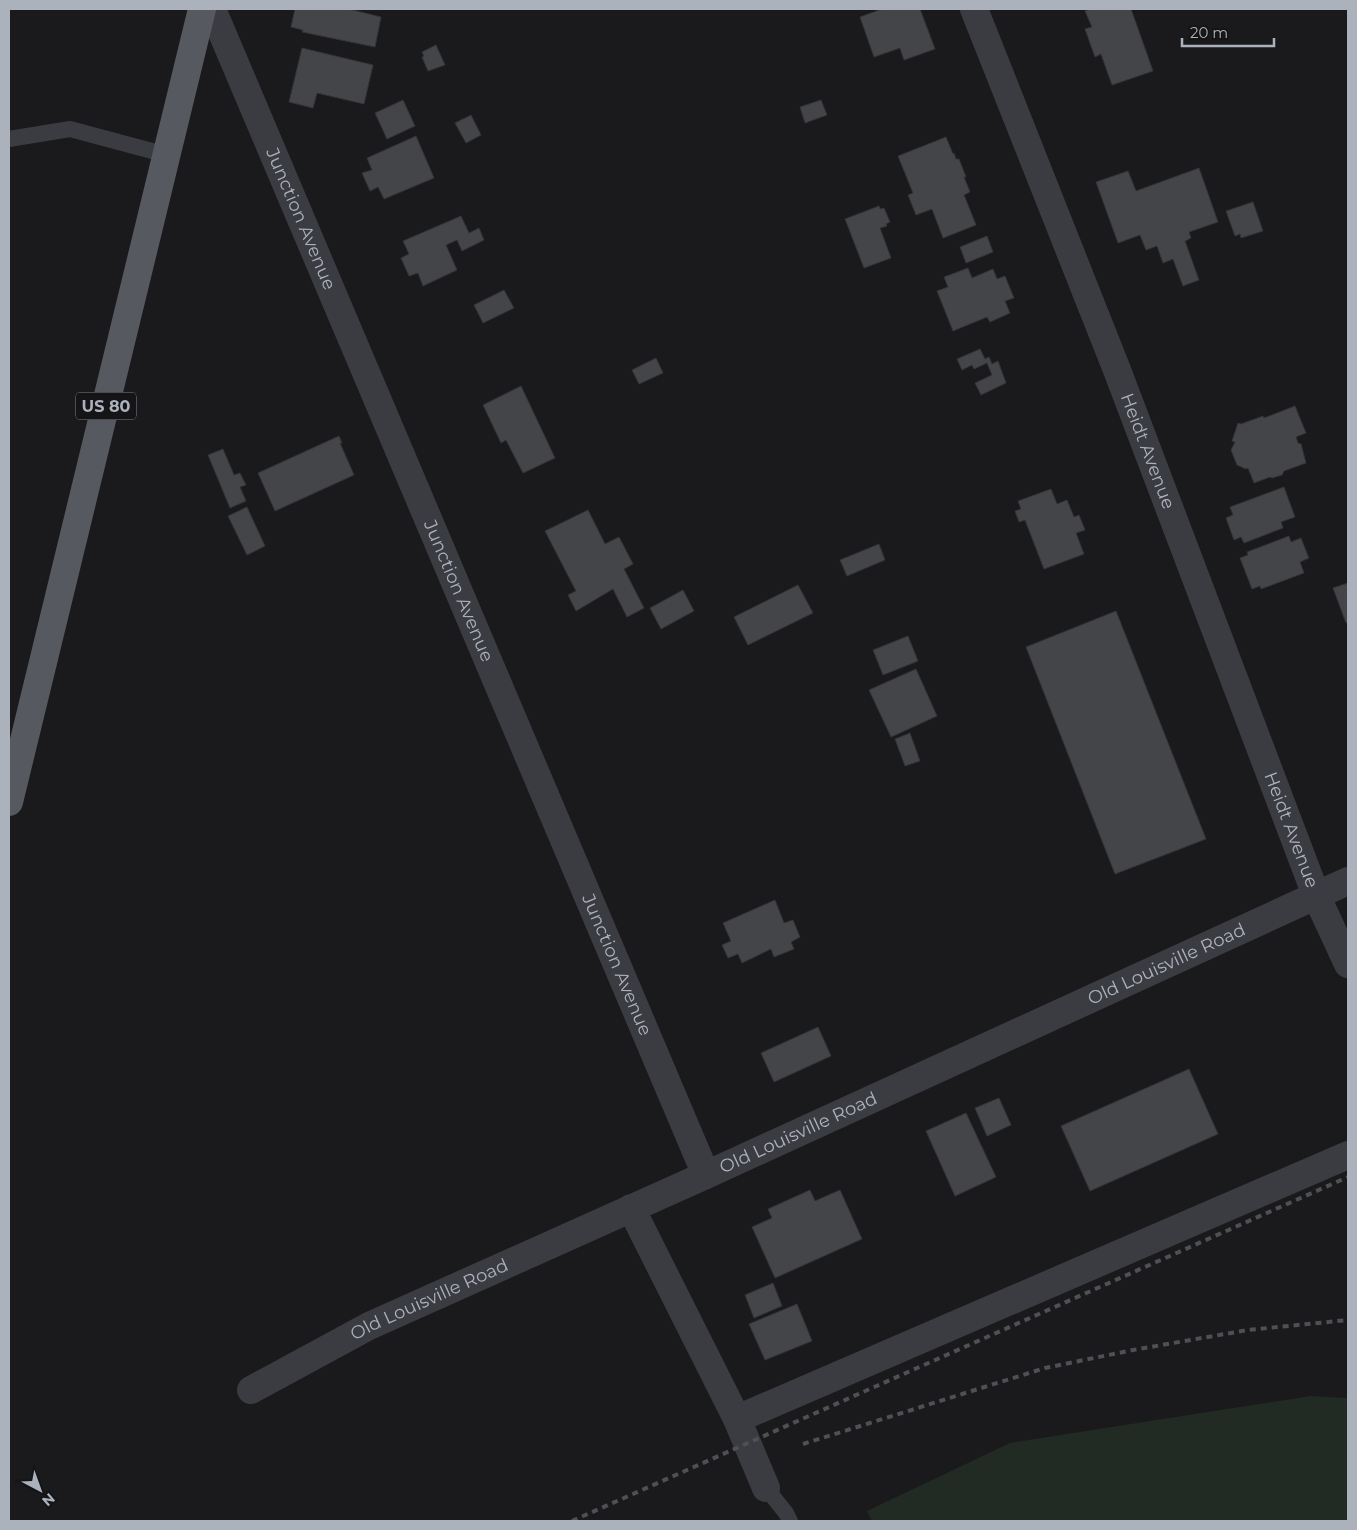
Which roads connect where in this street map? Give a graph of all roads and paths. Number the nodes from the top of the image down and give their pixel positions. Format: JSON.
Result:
{"nodes":[{"id":1,"x":202,"y":9,"type":"edge"},
{"id":2,"x":212,"y":9,"type":"edge"},
{"id":3,"x":974,"y":9,"type":"edge"},
{"id":4,"x":9,"y":139,"type":"edge"},
{"id":5,"x":167,"y":155,"type":"junction"},
{"id":6,"x":9,"y":802,"type":"edge"},
{"id":7,"x":1348,"y":881,"type":"edge"},
{"id":8,"x":1316,"y":895,"type":"junction"},
{"id":9,"x":1348,"y":964,"type":"edge"},
{"id":10,"x":1348,"y":1155,"type":"edge"},
{"id":11,"x":706,"y":1175,"type":"junction"},
{"id":12,"x":631,"y":1208,"type":"junction"},
{"id":13,"x":251,"y":1390,"type":"dead end"},
{"id":14,"x":737,"y":1419,"type":"junction"},
{"id":15,"x":766,"y":1488,"type":"joint"},
{"id":16,"x":790,"y":1521,"type":"edge"}],
"edges":[{"from":1,"to":5,"type":"main road","number":"US 80"},
{"from":2,"to":11,"type":"street","name":"Junction Avenue"},
{"from":3,"to":8,"type":"street","name":"Heidt Avenue"},
{"from":4,"to":5,"type":"lane"},
{"from":5,"to":6,"type":"main road","number":"US 80"},
{"from":7,"to":8,"type":"street","name":"Old Louisville Road"},
{"from":8,"to":9,"type":"street","name":"Heidt Avenue"},
{"from":8,"to":11,"type":"street","name":"Old Louisville Road"},
{"from":10,"to":14,"type":"street"},
{"from":11,"to":12,"type":"street","name":"Old Louisville Road"},
{"from":12,"to":13,"type":"street","name":"Old Louisville Road"},
{"from":12,"to":14,"type":"street"},
{"from":14,"to":15,"type":"street"},
{"from":15,"to":16,"type":"lane"}]}
